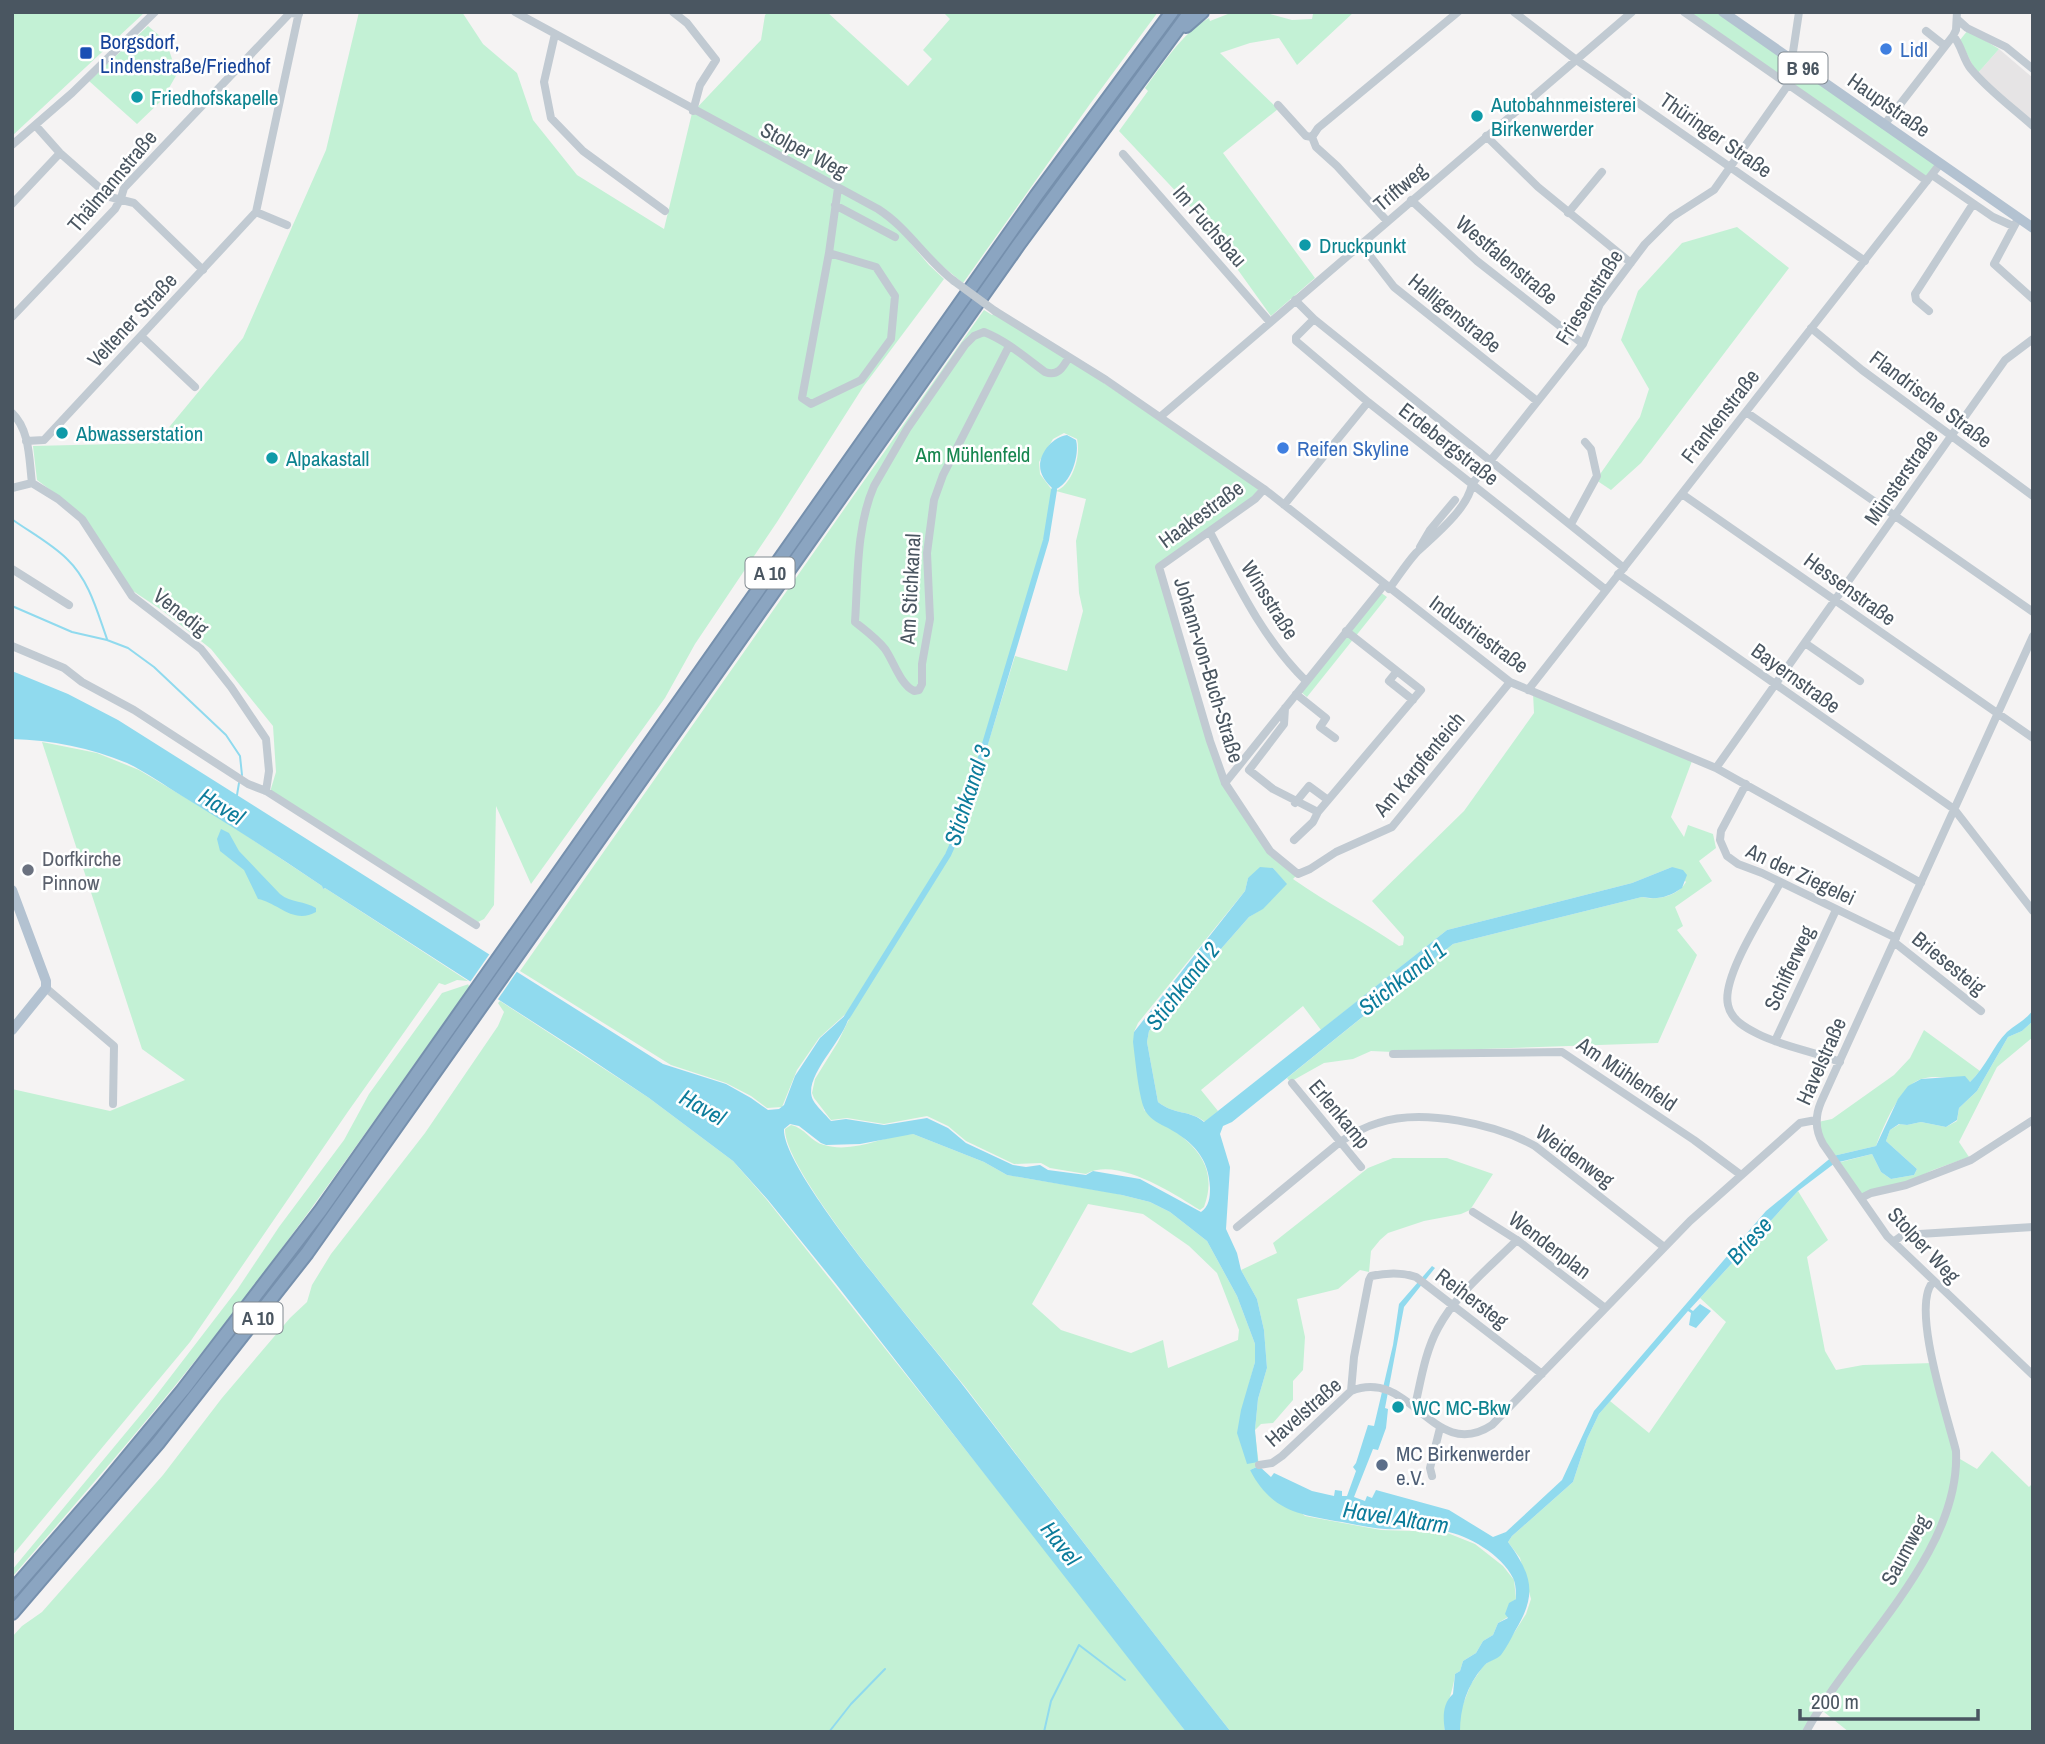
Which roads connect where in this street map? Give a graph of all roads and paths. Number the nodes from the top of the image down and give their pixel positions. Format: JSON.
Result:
{"nodes":[{"id":1,"x":155,"y":12,"type":"edge"},
{"id":2,"x":515,"y":12,"type":"edge"},
{"id":3,"x":673,"y":12,"type":"edge"},
{"id":4,"x":1170,"y":12,"type":"edge"},
{"id":5,"x":1190,"y":12,"type":"edge"},
{"id":6,"x":1202,"y":12,"type":"edge"},
{"id":7,"x":1458,"y":12,"type":"edge"},
{"id":8,"x":1514,"y":12,"type":"edge"},
{"id":9,"x":1632,"y":12,"type":"edge"},
{"id":10,"x":1684,"y":12,"type":"edge"},
{"id":11,"x":1723,"y":12,"type":"edge"},
{"id":12,"x":1799,"y":12,"type":"edge"},
{"id":13,"x":299,"y":13,"type":"edge"},
{"id":14,"x":1957,"y":15,"type":"edge"},
{"id":15,"x":1926,"y":31,"type":"dead end"},
{"id":16,"x":555,"y":34,"type":"junction"},
{"id":17,"x":1952,"y":36,"type":"junction"},
{"id":18,"x":1945,"y":46,"type":"junction"},
{"id":19,"x":1158,"y":54,"type":"junction"},
{"id":20,"x":1575,"y":59,"type":"junction"},
{"id":21,"x":1793,"y":61,"type":"junction"},
{"id":22,"x":2033,"y":69,"type":"edge"},
{"id":23,"x":1788,"y":85,"type":"junction"},
{"id":24,"x":1278,"y":105,"type":"dead end"},
{"id":25,"x":694,"y":111,"type":"junction"},
{"id":26,"x":1884,"y":125,"type":"junction"},
{"id":27,"x":36,"y":126,"type":"junction"},
{"id":28,"x":2033,"y":126,"type":"edge"},
{"id":29,"x":1486,"y":136,"type":"junction"},
{"id":30,"x":1312,"y":137,"type":"junction"},
{"id":31,"x":12,"y":145,"type":"edge"},
{"id":32,"x":60,"y":152,"type":"junction"},
{"id":33,"x":1123,"y":153,"type":"dead end"},
{"id":34,"x":1940,"y":164,"type":"junction"},
{"id":35,"x":1731,"y":167,"type":"junction"},
{"id":36,"x":1602,"y":172,"type":"dead end"},
{"id":37,"x":1929,"y":178,"type":"junction"},
{"id":38,"x":838,"y":188,"type":"junction"},
{"id":39,"x":121,"y":198,"type":"junction"},
{"id":40,"x":1411,"y":200,"type":"junction"},
{"id":41,"x":12,"y":204,"type":"edge"},
{"id":42,"x":1973,"y":204,"type":"junction"},
{"id":43,"x":835,"y":205,"type":"junction"},
{"id":44,"x":665,"y":211,"type":"dead end"},
{"id":45,"x":256,"y":212,"type":"junction"},
{"id":46,"x":1567,"y":213,"type":"junction"},
{"id":47,"x":1387,"y":220,"type":"junction"},
{"id":48,"x":2016,"y":223,"type":"junction"},
{"id":49,"x":2031,"y":224,"type":"edge"},
{"id":50,"x":287,"y":225,"type":"dead end"},
{"id":51,"x":895,"y":237,"type":"dead end"},
{"id":52,"x":1360,"y":243,"type":"junction"},
{"id":53,"x":829,"y":253,"type":"junction"},
{"id":54,"x":1865,"y":261,"type":"junction"},
{"id":55,"x":1631,"y":262,"type":"junction"},
{"id":56,"x":203,"y":270,"type":"junction"},
{"id":57,"x":2033,"y":299,"type":"edge"},
{"id":58,"x":1295,"y":300,"type":"junction"},
{"id":59,"x":1930,"y":311,"type":"dead end"},
{"id":60,"x":12,"y":317,"type":"edge"},
{"id":61,"x":1314,"y":319,"type":"junction"},
{"id":62,"x":1270,"y":322,"type":"junction"},
{"id":63,"x":1811,"y":328,"type":"junction"},
{"id":64,"x":141,"y":336,"type":"junction"},
{"id":65,"x":2033,"y":340,"type":"edge"},
{"id":66,"x":1583,"y":344,"type":"junction"},
{"id":67,"x":1009,"y":345,"type":"junction"},
{"id":68,"x":1055,"y":349,"type":"joint"},
{"id":69,"x":1069,"y":357,"type":"junction"},
{"id":70,"x":195,"y":387,"type":"dead end"},
{"id":71,"x":1537,"y":401,"type":"junction"},
{"id":72,"x":1368,"y":402,"type":"junction"},
{"id":73,"x":1746,"y":412,"type":"junction"},
{"id":74,"x":12,"y":413,"type":"edge"},
{"id":75,"x":1160,"y":417,"type":"junction"},
{"id":76,"x":1952,"y":435,"type":"junction"},
{"id":77,"x":26,"y":437,"type":"junction"},
{"id":78,"x":1585,"y":442,"type":"dead end"},
{"id":79,"x":1490,"y":460,"type":"junction"},
{"id":80,"x":32,"y":483,"type":"junction"},
{"id":81,"x":1472,"y":484,"type":"junction"},
{"id":82,"x":12,"y":488,"type":"edge"},
{"id":83,"x":1264,"y":489,"type":"junction"},
{"id":84,"x":1682,"y":494,"type":"junction"},
{"id":85,"x":2033,"y":496,"type":"edge"},
{"id":86,"x":1455,"y":500,"type":"dead end"},
{"id":87,"x":1284,"y":505,"type":"junction"},
{"id":88,"x":1894,"y":517,"type":"junction"},
{"id":89,"x":1571,"y":524,"type":"junction"},
{"id":90,"x":1210,"y":532,"type":"junction"},
{"id":91,"x":1414,"y":555,"type":"junction"},
{"id":92,"x":1159,"y":567,"type":"joint"},
{"id":93,"x":12,"y":569,"type":"edge"},
{"id":94,"x":1621,"y":571,"type":"junction"},
{"id":95,"x":1386,"y":587,"type":"junction"},
{"id":96,"x":1606,"y":590,"type":"junction"},
{"id":97,"x":1835,"y":600,"type":"junction"},
{"id":98,"x":69,"y":605,"type":"dead end"},
{"id":99,"x":2033,"y":612,"type":"edge"},
{"id":100,"x":1346,"y":631,"type":"junction"},
{"id":101,"x":2033,"y":636,"type":"edge"},
{"id":102,"x":1805,"y":643,"type":"junction"},
{"id":103,"x":12,"y":646,"type":"edge"},
{"id":104,"x":1397,"y":671,"type":"junction"},
{"id":105,"x":1306,"y":681,"type":"junction"},
{"id":106,"x":1860,"y":681,"type":"dead end"},
{"id":107,"x":1510,"y":682,"type":"junction"},
{"id":108,"x":1777,"y":684,"type":"junction"},
{"id":109,"x":1528,"y":690,"type":"junction"},
{"id":110,"x":1296,"y":694,"type":"junction"},
{"id":111,"x":1413,"y":700,"type":"junction"},
{"id":112,"x":1285,"y":708,"type":"junction"},
{"id":113,"x":1997,"y":713,"type":"junction"},
{"id":114,"x":1335,"y":738,"type":"dead end"},
{"id":115,"x":2033,"y":738,"type":"edge"},
{"id":116,"x":1716,"y":768,"type":"junction"},
{"id":117,"x":1225,"y":783,"type":"junction"},
{"id":118,"x":1746,"y":784,"type":"junction"},
{"id":119,"x":266,"y":791,"type":"junction"},
{"id":120,"x":1328,"y":800,"type":"junction"},
{"id":121,"x":1296,"y":803,"type":"junction"},
{"id":122,"x":1954,"y":809,"type":"junction"},
{"id":123,"x":1318,"y":812,"type":"junction"},
{"id":124,"x":1294,"y":840,"type":"dead end"},
{"id":125,"x":1780,"y":883,"type":"junction"},
{"id":126,"x":1921,"y":883,"type":"junction"},
{"id":127,"x":12,"y":890,"type":"edge"},
{"id":128,"x":2032,"y":909,"type":"edge"},
{"id":129,"x":1836,"y":910,"type":"junction"},
{"id":130,"x":476,"y":925,"type":"dead end"},
{"id":131,"x":1895,"y":940,"type":"junction"},
{"id":132,"x":46,"y":988,"type":"junction"},
{"id":133,"x":1981,"y":1012,"type":"dead end"},
{"id":134,"x":12,"y":1030,"type":"edge"},
{"id":135,"x":1775,"y":1041,"type":"junction"},
{"id":136,"x":1393,"y":1054,"type":"dead end"},
{"id":137,"x":1840,"y":1062,"type":"junction"},
{"id":138,"x":1292,"y":1083,"type":"dead end"},
{"id":139,"x":113,"y":1104,"type":"dead end"},
{"id":140,"x":1816,"y":1120,"type":"junction"},
{"id":141,"x":2033,"y":1120,"type":"edge"},
{"id":142,"x":1340,"y":1142,"type":"junction"},
{"id":143,"x":1361,"y":1167,"type":"dead end"},
{"id":144,"x":1741,"y":1175,"type":"junction"},
{"id":145,"x":1861,"y":1198,"type":"junction"},
{"id":146,"x":1473,"y":1212,"type":"dead end"},
{"id":147,"x":1237,"y":1227,"type":"dead end"},
{"id":148,"x":2033,"y":1227,"type":"edge"},
{"id":149,"x":1517,"y":1240,"type":"junction"},
{"id":150,"x":1893,"y":1242,"type":"junction"},
{"id":151,"x":1664,"y":1247,"type":"junction"},
{"id":152,"x":1933,"y":1282,"type":"junction"},
{"id":153,"x":1453,"y":1306,"type":"junction"},
{"id":154,"x":1605,"y":1308,"type":"junction"},
{"id":155,"x":1542,"y":1374,"type":"junction"},
{"id":156,"x":2033,"y":1375,"type":"edge"},
{"id":157,"x":1351,"y":1391,"type":"junction"},
{"id":158,"x":1415,"y":1406,"type":"junction"},
{"id":159,"x":1440,"y":1428,"type":"junction"},
{"id":160,"x":1259,"y":1465,"type":"dead end"},
{"id":161,"x":1432,"y":1476,"type":"dead end"},
{"id":162,"x":12,"y":1591,"type":"edge"},
{"id":163,"x":12,"y":1613,"type":"edge"},
{"id":164,"x":1806,"y":1732,"type":"edge"}],
"edges":[{"from":1,"to":27,"type":"street"},
{"from":2,"to":16,"type":"street","name":"Stolper Weg"},
{"from":3,"to":25,"type":"street"},
{"from":4,"to":162,"type":"highway","number":"A 10"},
{"from":5,"to":19,"type":"highway","number":"A 10"},
{"from":6,"to":19,"type":"highway"},
{"from":7,"to":30,"type":"street"},
{"from":8,"to":20,"type":"street","name":"Thüringer Straße"},
{"from":9,"to":20,"type":"street","name":"Triftweg"},
{"from":10,"to":23,"type":"street","name":"Hauptstraße"},
{"from":11,"to":21,"type":"main road","name":"Hauptstraße","number":"B 96"},
{"from":12,"to":21,"type":"street","name":"Friesenstraße"},
{"from":13,"to":39,"type":"street","name":"Thälmannstraße"},
{"from":13,"to":45,"type":"street"},
{"from":14,"to":17,"type":"street"},
{"from":14,"to":22,"type":"street"},
{"from":15,"to":18,"type":"street"},
{"from":16,"to":25,"type":"street","name":"Stolper Weg"},
{"from":16,"to":44,"type":"street"},
{"from":17,"to":18,"type":"street"},
{"from":17,"to":28,"type":"street"},
{"from":18,"to":26,"type":"street"},
{"from":19,"to":163,"type":"highway","number":"A 10"},
{"from":20,"to":29,"type":"street","name":"Triftweg"},
{"from":20,"to":35,"type":"street","name":"Thüringer Straße"},
{"from":21,"to":23,"type":"street","name":"Friesenstraße"},
{"from":21,"to":26,"type":"main road","name":"Hauptstraße","number":"B 96"},
{"from":23,"to":35,"type":"street","name":"Friesenstraße"},
{"from":23,"to":37,"type":"street","name":"Hauptstraße"},
{"from":24,"to":30,"type":"street"},
{"from":25,"to":38,"type":"street","name":"Stolper Weg"},
{"from":26,"to":34,"type":"main road","name":"Hauptstraße","number":"B 96"},
{"from":27,"to":31,"type":"street"},
{"from":27,"to":32,"type":"street"},
{"from":29,"to":40,"type":"street","name":"Triftweg"},
{"from":29,"to":46,"type":"street"},
{"from":30,"to":47,"type":"street"},
{"from":32,"to":39,"type":"street"},
{"from":32,"to":41,"type":"street"},
{"from":33,"to":62,"type":"street","name":"Im Fuchsbau"},
{"from":34,"to":37,"type":"street","name":"Frankenstraße"},
{"from":34,"to":48,"type":"main road","name":"Hauptstraße","number":"B 96"},
{"from":35,"to":54,"type":"street","name":"Thüringer Straße"},
{"from":35,"to":55,"type":"street","name":"Friesenstraße"},
{"from":36,"to":46,"type":"street"},
{"from":37,"to":42,"type":"street","name":"Hauptstraße"},
{"from":37,"to":54,"type":"street","name":"Frankenstraße"},
{"from":38,"to":43,"type":"street"},
{"from":38,"to":68,"type":"street","name":"Stolper Weg","bridge":true},
{"from":39,"to":56,"type":"street"},
{"from":39,"to":60,"type":"street","name":"Thälmannstraße"},
{"from":40,"to":47,"type":"street","name":"Triftweg"},
{"from":40,"to":66,"type":"street","name":"Westfalenstraße"},
{"from":42,"to":48,"type":"street","name":"Hauptstraße"},
{"from":42,"to":59,"type":"street"},
{"from":43,"to":51,"type":"street"},
{"from":43,"to":53,"type":"street"},
{"from":45,"to":50,"type":"street"},
{"from":45,"to":56,"type":"street","name":"Veltener Straße"},
{"from":46,"to":55,"type":"street"},
{"from":47,"to":52,"type":"street","name":"Triftweg"},
{"from":48,"to":49,"type":"main road","name":"Hauptstraße","number":"B 96"},
{"from":48,"to":57,"type":"street"},
{"from":52,"to":58,"type":"street","name":"Triftweg"},
{"from":52,"to":71,"type":"street","name":"Halligenstraße"},
{"from":53,"to":53,"type":"street"},
{"from":54,"to":63,"type":"street","name":"Frankenstraße"},
{"from":55,"to":66,"type":"street","name":"Friesenstraße"},
{"from":56,"to":64,"type":"street","name":"Veltener Straße"},
{"from":58,"to":61,"type":"street","name":"Erdebergstraße"},
{"from":58,"to":62,"type":"street","name":"Triftweg"},
{"from":61,"to":72,"type":"street","name":"Erdebergstraße"},
{"from":61,"to":79,"type":"street","name":"Erdebergstraße"},
{"from":62,"to":75,"type":"street","name":"Triftweg"},
{"from":63,"to":73,"type":"street","name":"Frankenstraße"},
{"from":63,"to":76,"type":"street","name":"Flandrische Straße"},
{"from":64,"to":70,"type":"street"},
{"from":64,"to":77,"type":"street","name":"Veltener Straße"},
{"from":65,"to":76,"type":"street","name":"Münsterstraße"},
{"from":66,"to":71,"type":"street","name":"Friesenstraße"},
{"from":67,"to":67,"type":"street","name":"Am Stichkanal"},
{"from":67,"to":69,"type":"street","name":"Am Stichkanal"},
{"from":68,"to":69,"type":"street","name":"Industriestraße"},
{"from":69,"to":75,"type":"street","name":"Industriestraße"},
{"from":71,"to":79,"type":"street","name":"Friesenstraße"},
{"from":72,"to":81,"type":"street","name":"Erdebergstraße"},
{"from":72,"to":87,"type":"street"},
{"from":73,"to":84,"type":"street","name":"Frankenstraße"},
{"from":73,"to":88,"type":"street"},
{"from":74,"to":77,"type":"street"},
{"from":75,"to":83,"type":"street","name":"Industriestraße"},
{"from":76,"to":85,"type":"street","name":"Flandrische Straße"},
{"from":76,"to":88,"type":"street","name":"Münsterstraße"},
{"from":77,"to":80,"type":"street"},
{"from":78,"to":89,"type":"street"},
{"from":79,"to":81,"type":"street","name":"Friesenstraße"},
{"from":79,"to":89,"type":"street","name":"Erdebergstraße"},
{"from":80,"to":82,"type":"street"},
{"from":80,"to":119,"type":"street","name":"Venedig"},
{"from":81,"to":91,"type":"street","name":"Friesenstraße"},
{"from":81,"to":96,"type":"street","name":"Erdebergstraße"},
{"from":83,"to":87,"type":"street","name":"Industriestraße"},
{"from":83,"to":90,"type":"street","name":"Haakestraße"},
{"from":84,"to":94,"type":"street","name":"Frankenstraße"},
{"from":84,"to":97,"type":"street","name":"Hessenstraße"},
{"from":86,"to":91,"type":"street","name":"Friesenstraße"},
{"from":87,"to":95,"type":"street","name":"Industriestraße"},
{"from":88,"to":97,"type":"street","name":"Münsterstraße"},
{"from":88,"to":99,"type":"street"},
{"from":89,"to":94,"type":"street","name":"Erdebergstraße"},
{"from":90,"to":92,"type":"street","name":"Haakestraße"},
{"from":90,"to":105,"type":"street","name":"Winsstraße"},
{"from":91,"to":95,"type":"street","name":"Friesenstraße"},
{"from":92,"to":117,"type":"street","name":"Johann-von-Buch-Straße"},
{"from":93,"to":98,"type":"street"},
{"from":94,"to":96,"type":"street","name":"Frankenstraße"},
{"from":94,"to":108,"type":"street","name":"Bayernstraße"},
{"from":95,"to":100,"type":"street","name":"Friesenstraße"},
{"from":95,"to":107,"type":"street","name":"Industriestraße"},
{"from":96,"to":109,"type":"street","name":"Frankenstraße"},
{"from":97,"to":102,"type":"street","name":"Münsterstraße"},
{"from":97,"to":113,"type":"street","name":"Hessenstraße"},
{"from":100,"to":104,"type":"street"},
{"from":100,"to":105,"type":"street","name":"Friesenstraße"},
{"from":101,"to":113,"type":"street","name":"Havelstraße"},
{"from":102,"to":106,"type":"street"},
{"from":102,"to":108,"type":"street","name":"Münsterstraße"},
{"from":103,"to":119,"type":"street"},
{"from":104,"to":111,"type":"street"},
{"from":104,"to":111,"type":"street"},
{"from":105,"to":110,"type":"street","name":"Friesenstraße"},
{"from":107,"to":109,"type":"street","name":"Industriestraße"},
{"from":107,"to":117,"type":"street","name":"Am Karpfenteich"},
{"from":108,"to":116,"type":"street","name":"Münsterstraße"},
{"from":108,"to":122,"type":"street","name":"Bayernstraße"},
{"from":109,"to":116,"type":"street","name":"Industriestraße"},
{"from":110,"to":112,"type":"street","name":"Friesenstraße"},
{"from":110,"to":114,"type":"street"},
{"from":111,"to":120,"type":"street"},
{"from":112,"to":117,"type":"street","name":"Friesenstraße"},
{"from":112,"to":121,"type":"street"},
{"from":113,"to":115,"type":"street","name":"Hessenstraße"},
{"from":113,"to":122,"type":"street","name":"Havelstraße"},
{"from":116,"to":118,"type":"street","name":"Industriestraße"},
{"from":118,"to":125,"type":"street","name":"An der Ziegelei"},
{"from":118,"to":126,"type":"street","name":"Industriestraße"},
{"from":119,"to":130,"type":"street"},
{"from":120,"to":121,"type":"street"},
{"from":120,"to":123,"type":"street"},
{"from":121,"to":123,"type":"street"},
{"from":122,"to":126,"type":"street","name":"Havelstraße"},
{"from":122,"to":128,"type":"street","name":"Bayernstraße"},
{"from":123,"to":124,"type":"street"},
{"from":125,"to":129,"type":"street","name":"An der Ziegelei"},
{"from":125,"to":135,"type":"street"},
{"from":126,"to":131,"type":"street","name":"Havelstraße"},
{"from":127,"to":132,"type":"main road"},
{"from":129,"to":131,"type":"street","name":"An der Ziegelei"},
{"from":129,"to":135,"type":"street","name":"Schifferweg"},
{"from":131,"to":133,"type":"street","name":"Briesesteig"},
{"from":131,"to":137,"type":"street","name":"Havelstraße"},
{"from":132,"to":134,"type":"main road"},
{"from":132,"to":139,"type":"street"},
{"from":135,"to":137,"type":"street"},
{"from":136,"to":144,"type":"street","name":"Am Mühlenfeld"},
{"from":137,"to":140,"type":"street","name":"Havelstraße"},
{"from":138,"to":142,"type":"street","name":"Erlenkamp"},
{"from":140,"to":144,"type":"street","name":"Havelstraße"},
{"from":140,"to":145,"type":"street","name":"Stolper Weg"},
{"from":141,"to":145,"type":"street"},
{"from":142,"to":143,"type":"street","name":"Erlenkamp"},
{"from":142,"to":147,"type":"street","name":"Weidenweg"},
{"from":142,"to":151,"type":"street","name":"Weidenweg"},
{"from":144,"to":151,"type":"street","name":"Havelstraße"},
{"from":145,"to":150,"type":"street","name":"Stolper Weg"},
{"from":146,"to":149,"type":"street","name":"Wendenplan"},
{"from":148,"to":150,"type":"street"},
{"from":149,"to":153,"type":"street"},
{"from":149,"to":154,"type":"street","name":"Wendenplan"},
{"from":150,"to":152,"type":"street","name":"Stolper Weg"},
{"from":151,"to":154,"type":"street","name":"Havelstraße"},
{"from":152,"to":156,"type":"street","name":"Stolper Weg"},
{"from":152,"to":164,"type":"street","name":"Saumweg"},
{"from":153,"to":155,"type":"street","name":"Reihersteg"},
{"from":153,"to":157,"type":"street","name":"Reihersteg"},
{"from":153,"to":158,"type":"street"},
{"from":154,"to":155,"type":"street","name":"Havelstraße"},
{"from":155,"to":159,"type":"street","name":"Havelstraße"},
{"from":157,"to":158,"type":"street","name":"Havelstraße"},
{"from":157,"to":160,"type":"street","name":"Havelstraße"},
{"from":158,"to":159,"type":"street","name":"Havelstraße"},
{"from":159,"to":161,"type":"street"}]}
